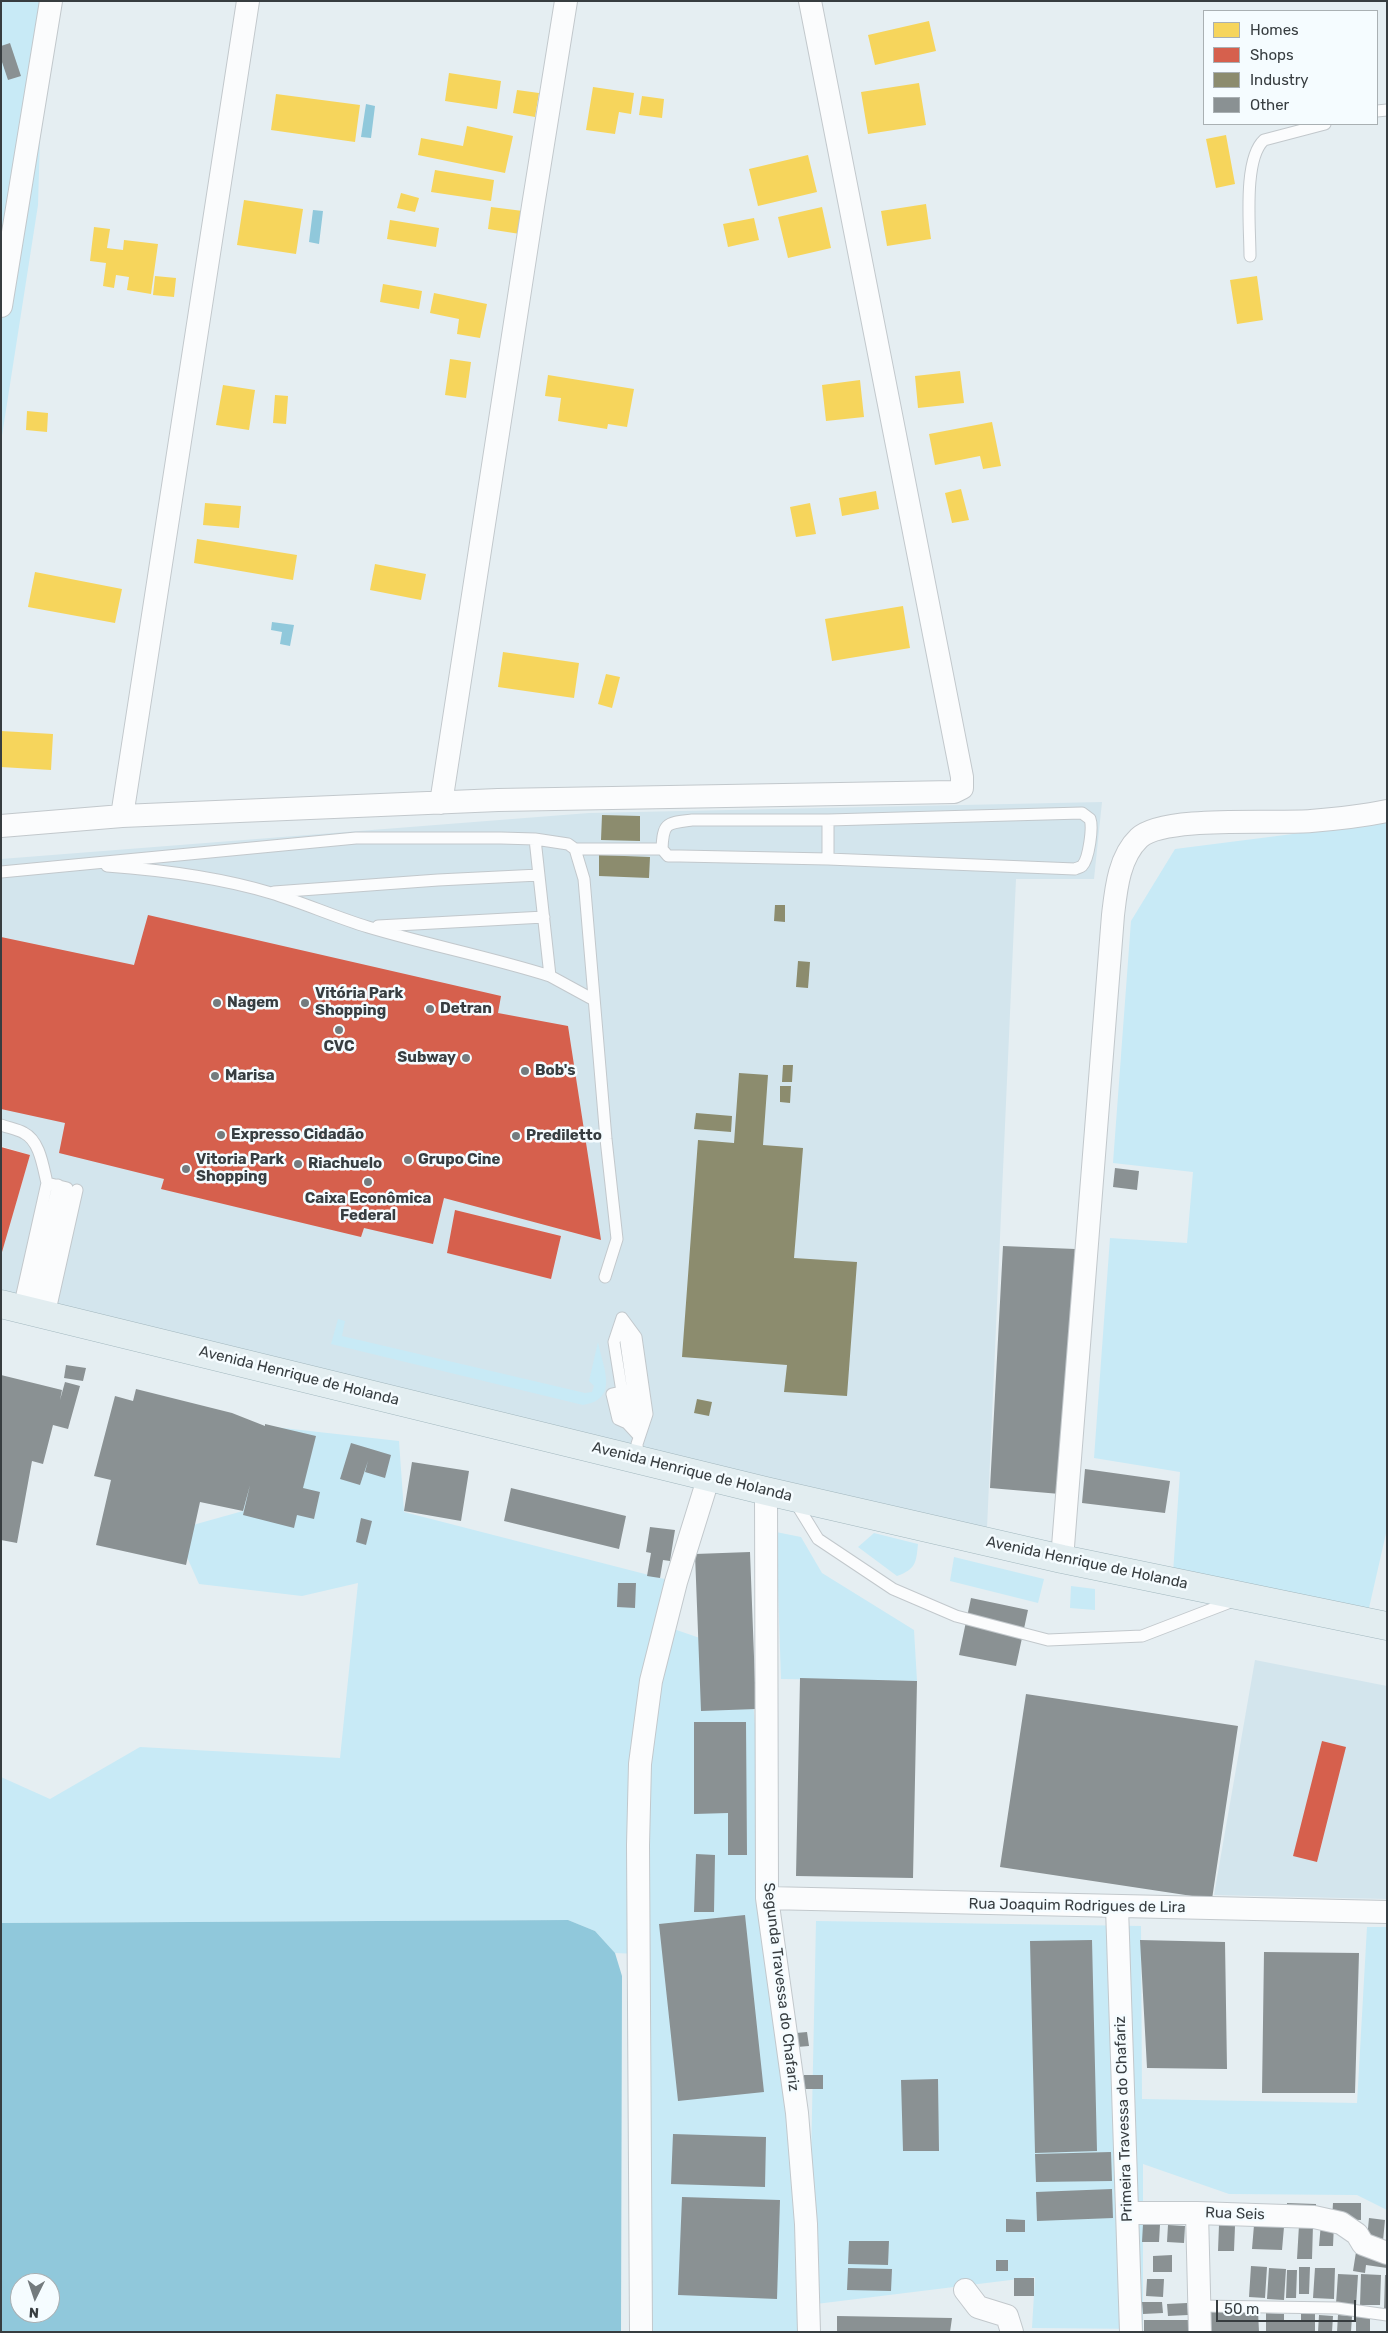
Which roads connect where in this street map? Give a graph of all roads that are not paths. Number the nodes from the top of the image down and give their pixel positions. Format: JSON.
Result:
{"nodes":[{"id":1,"x":52,"y":1,"type":"edge"},
{"id":2,"x":248,"y":1,"type":"edge"},
{"id":3,"x":566,"y":1,"type":"edge"},
{"id":4,"x":810,"y":1,"type":"edge"},
{"id":5,"x":1321,"y":125,"type":"edge"},
{"id":6,"x":1250,"y":256,"type":"dead end"},
{"id":7,"x":1,"y":306,"type":"edge"},
{"id":8,"x":441,"y":803,"type":"junction"},
{"id":9,"x":1387,"y":811,"type":"edge"},
{"id":10,"x":122,"y":816,"type":"junction"},
{"id":11,"x":828,"y":820,"type":"junction"},
{"id":12,"x":1,"y":826,"type":"edge"},
{"id":13,"x":535,"y":838,"type":"junction"},
{"id":14,"x":575,"y":849,"type":"junction"},
{"id":15,"x":662,"y":849,"type":"junction"},
{"id":16,"x":828,"y":859,"type":"junction"},
{"id":17,"x":76,"y":864,"type":"junction"},
{"id":18,"x":1,"y":872,"type":"edge"},
{"id":19,"x":539,"y":876,"type":"junction"},
{"id":20,"x":270,"y":893,"type":"junction"},
{"id":21,"x":544,"y":917,"type":"junction"},
{"id":22,"x":367,"y":927,"type":"junction"},
{"id":23,"x":550,"y":976,"type":"junction"},
{"id":24,"x":594,"y":1000,"type":"junction"},
{"id":25,"x":1,"y":1125,"type":"edge"},
{"id":26,"x":62,"y":1187,"type":"junction"},
{"id":27,"x":606,"y":1277,"type":"dead end"},
{"id":28,"x":27,"y":1310,"type":"edge"},
{"id":29,"x":633,"y":1390,"type":"junction"},
{"id":30,"x":638,"y":1447,"type":"junction"},
{"id":31,"x":708,"y":1476,"type":"junction"},
{"id":32,"x":778,"y":1494,"type":"junction"},
{"id":33,"x":1062,"y":1559,"type":"junction"},
{"id":34,"x":1244,"y":1596,"type":"junction"},
{"id":35,"x":1387,"y":1626,"type":"edge"},
{"id":36,"x":767,"y":1898,"type":"junction"},
{"id":37,"x":1117,"y":1907,"type":"junction"},
{"id":38,"x":1387,"y":1912,"type":"edge"},
{"id":39,"x":1136,"y":2213,"type":"dead end"},
{"id":40,"x":1197,"y":2213,"type":"junction"},
{"id":41,"x":1387,"y":2253,"type":"edge"},
{"id":42,"x":965,"y":2290,"type":"dead end"},
{"id":43,"x":1199,"y":2306,"type":"junction"},
{"id":44,"x":1387,"y":2315,"type":"edge"},
{"id":45,"x":641,"y":2332,"type":"edge"},
{"id":46,"x":809,"y":2332,"type":"edge"},
{"id":47,"x":1012,"y":2332,"type":"edge"},
{"id":48,"x":1131,"y":2332,"type":"edge"},
{"id":49,"x":1200,"y":2332,"type":"edge"}],
"edges":[{"from":1,"to":7,"type":"street"},
{"from":2,"to":10,"type":"street"},
{"from":3,"to":8,"type":"street"},
{"from":4,"to":8,"type":"street"},
{"from":5,"to":6,"type":"lane"},
{"from":8,"to":10,"type":"street"},
{"from":9,"to":33,"type":"street"},
{"from":10,"to":12,"type":"street"},
{"from":11,"to":15,"type":"lane"},
{"from":11,"to":16,"type":"lane"},
{"from":11,"to":16,"type":"lane"},
{"from":13,"to":14,"type":"lane"},
{"from":13,"to":17,"type":"lane"},
{"from":13,"to":19,"type":"lane"},
{"from":14,"to":15,"type":"lane"},
{"from":14,"to":24,"type":"lane"},
{"from":15,"to":16,"type":"lane"},
{"from":17,"to":18,"type":"lane"},
{"from":17,"to":20,"type":"lane"},
{"from":19,"to":20,"type":"lane"},
{"from":19,"to":21,"type":"lane"},
{"from":20,"to":22,"type":"lane"},
{"from":21,"to":22,"type":"lane"},
{"from":21,"to":23,"type":"lane"},
{"from":22,"to":23,"type":"lane"},
{"from":23,"to":24,"type":"lane"},
{"from":24,"to":27,"type":"lane"},
{"from":25,"to":26,"type":"lane"},
{"from":26,"to":28,"type":"lane"},
{"from":26,"to":28,"type":"lane"},
{"from":28,"to":30,"type":"main road","name":"Avenida Henrique de Holanda"},
{"from":29,"to":29,"type":"lane"},
{"from":29,"to":30,"type":"lane"},
{"from":29,"to":30,"type":"lane"},
{"from":30,"to":31,"type":"main road","name":"Avenida Henrique de Holanda"},
{"from":31,"to":32,"type":"main road","name":"Avenida Henrique de Holanda"},
{"from":31,"to":45,"type":"street"},
{"from":32,"to":33,"type":"main road","name":"Avenida Henrique de Holanda"},
{"from":32,"to":34,"type":"lane"},
{"from":32,"to":36,"type":"street","name":"Segunda Travessa do Chafariz"},
{"from":33,"to":34,"type":"main road","name":"Avenida Henrique de Holanda"},
{"from":34,"to":35,"type":"main road","name":"Avenida Henrique de Holanda"},
{"from":36,"to":37,"type":"street","name":"Rua Joaquim Rodrigues de Lira"},
{"from":36,"to":46,"type":"street","name":"Segunda Travessa do Chafariz"},
{"from":37,"to":38,"type":"street","name":"Rua Joaquim Rodrigues de Lira"},
{"from":37,"to":48,"type":"street","name":"Primeira Travessa do Chafariz"},
{"from":39,"to":40,"type":"street"},
{"from":40,"to":41,"type":"street","name":"Rua Seis"},
{"from":40,"to":43,"type":"street","name":"Rua Seis"},
{"from":42,"to":47,"type":"street"},
{"from":43,"to":44,"type":"lane"},
{"from":43,"to":49,"type":"street","name":"Rua Seis"}]}
